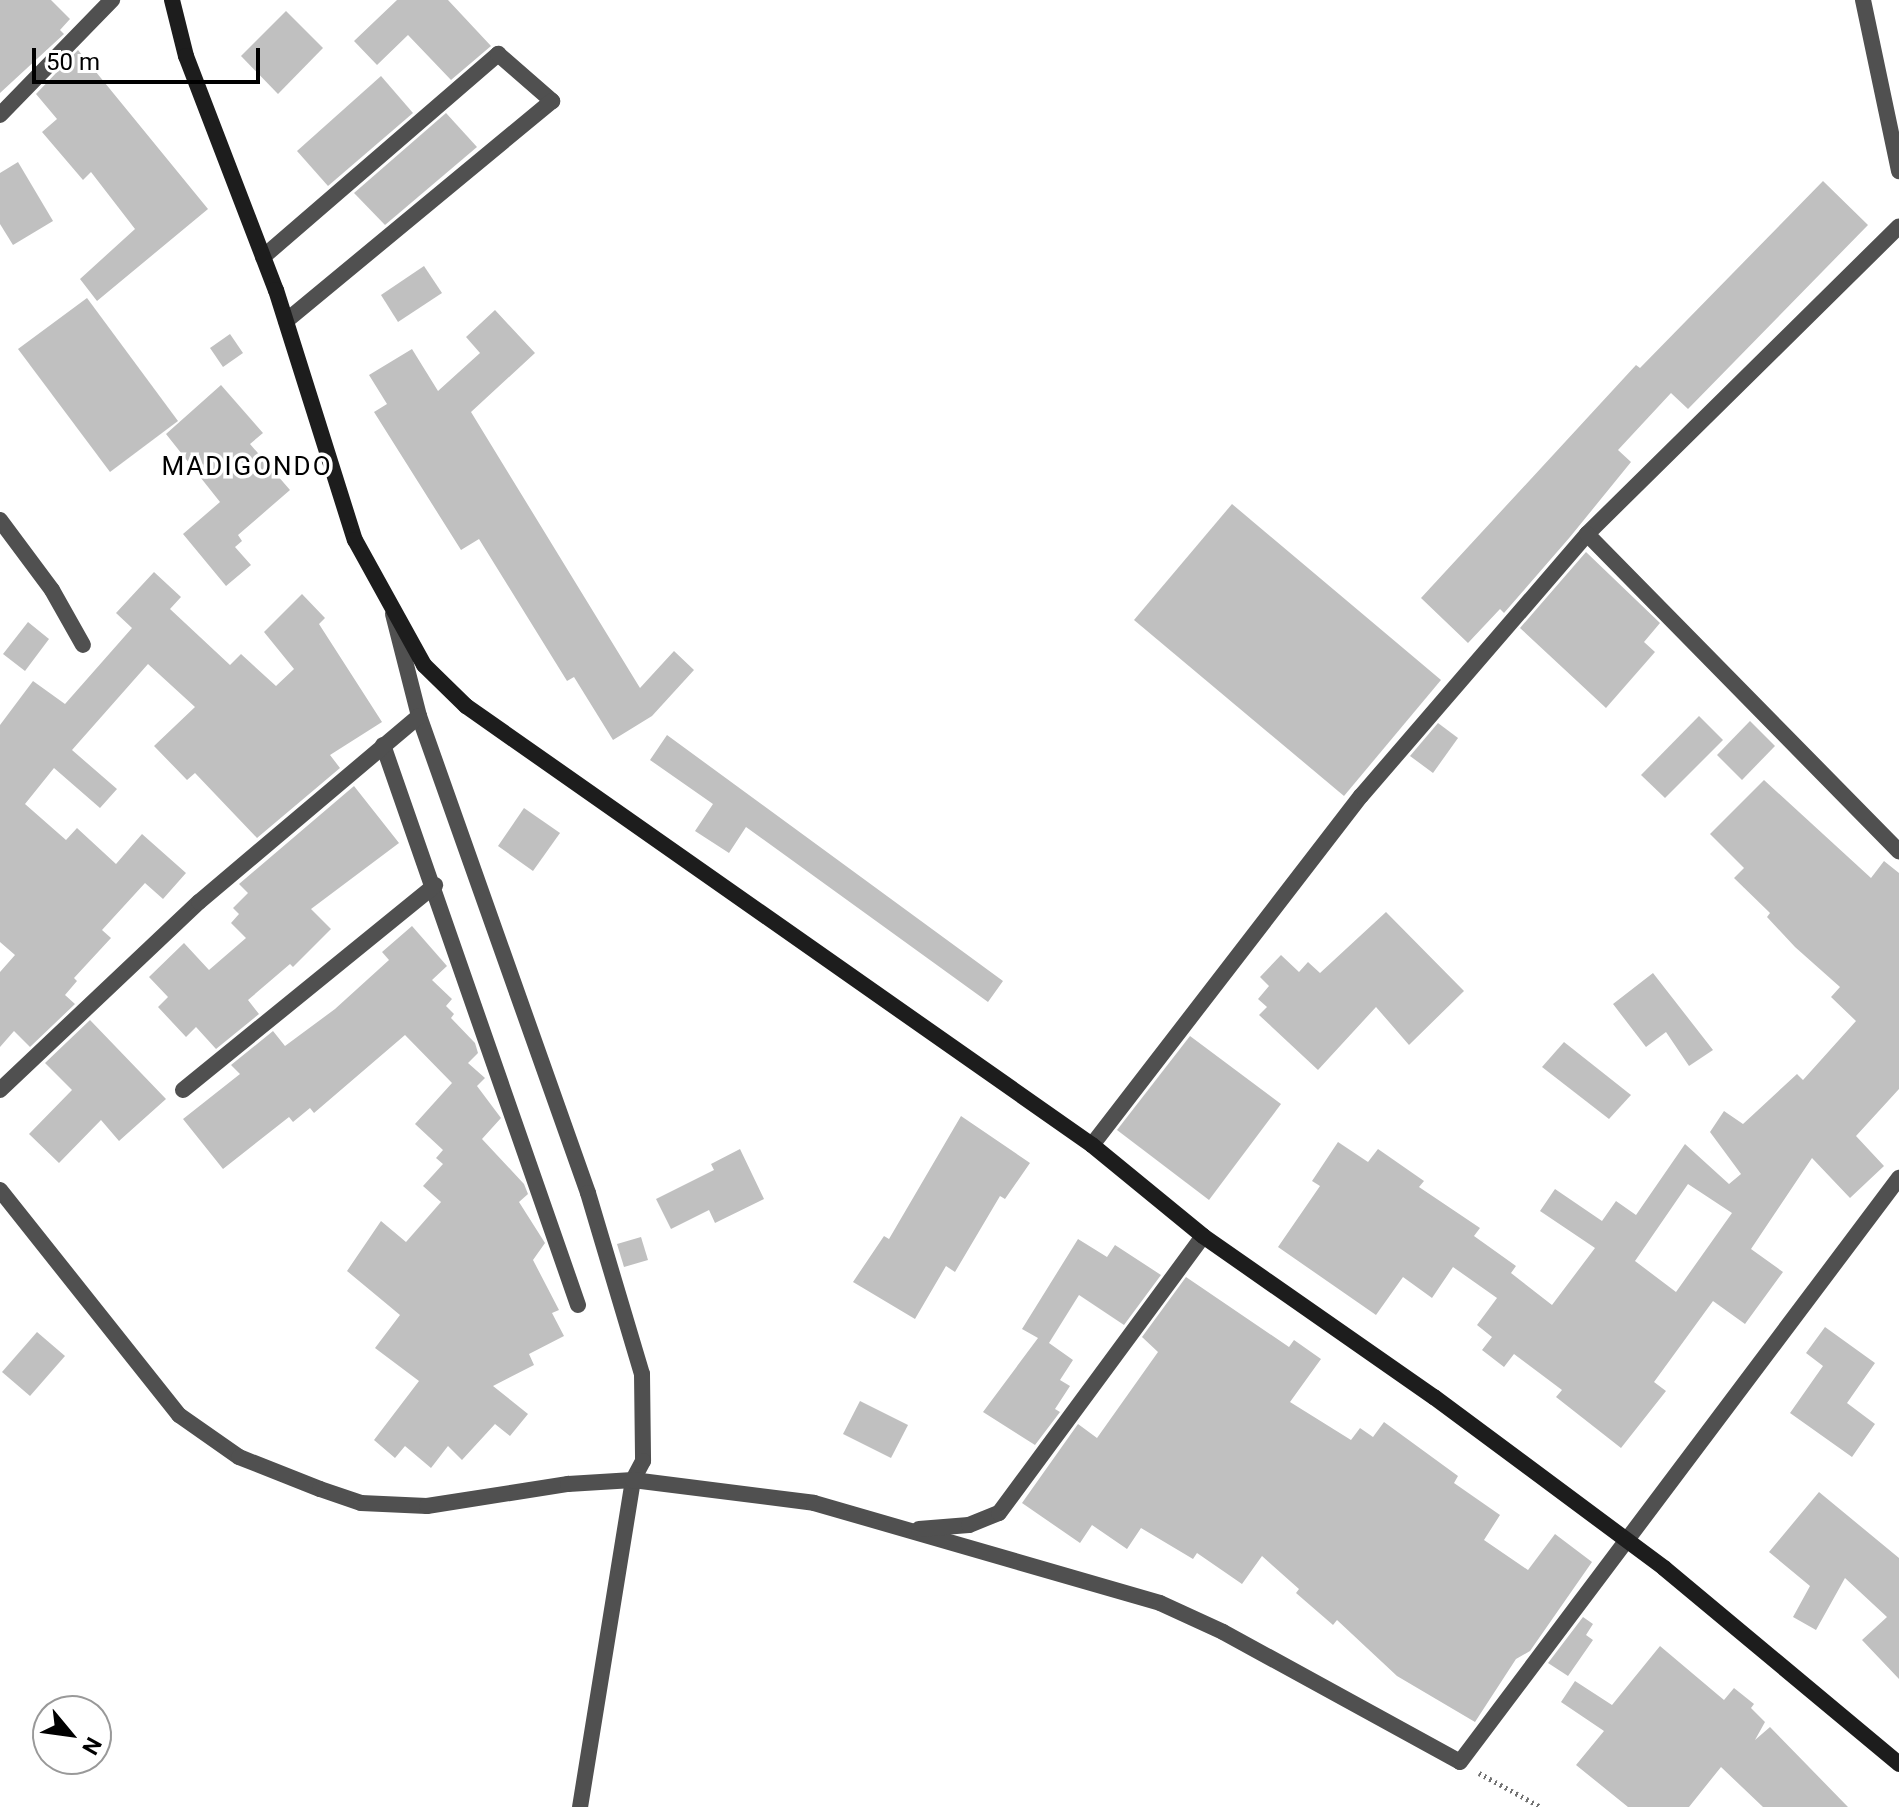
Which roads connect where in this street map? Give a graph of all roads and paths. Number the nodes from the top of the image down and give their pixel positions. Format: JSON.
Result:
{"nodes":[{"id":1,"x":112,"y":0,"type":"edge"},
{"id":2,"x":172,"y":0,"type":"edge"},
{"id":3,"x":1863,"y":0,"type":"edge"},
{"id":4,"x":0,"y":115,"type":"edge"},
{"id":5,"x":1899,"y":171,"type":"edge"},
{"id":6,"x":1899,"y":226,"type":"edge"},
{"id":7,"x":263,"y":257,"type":"junction"},
{"id":8,"x":286,"y":321,"type":"junction"},
{"id":9,"x":0,"y":520,"type":"edge"},
{"id":10,"x":1587,"y":534,"type":"junction"},
{"id":11,"x":393,"y":613,"type":"junction"},
{"id":12,"x":83,"y":645,"type":"dead end"},
{"id":13,"x":419,"y":716,"type":"junction"},
{"id":14,"x":383,"y":745,"type":"junction"},
{"id":15,"x":1899,"y":851,"type":"edge"},
{"id":16,"x":435,"y":885,"type":"junction"},
{"id":17,"x":0,"y":1090,"type":"edge"},
{"id":18,"x":183,"y":1090,"type":"dead end"},
{"id":19,"x":1092,"y":1145,"type":"junction"},
{"id":20,"x":1899,"y":1178,"type":"edge"},
{"id":21,"x":0,"y":1190,"type":"edge"},
{"id":22,"x":1203,"y":1236,"type":"junction"},
{"id":23,"x":578,"y":1305,"type":"dead end"},
{"id":24,"x":633,"y":1480,"type":"junction"},
{"id":25,"x":908,"y":1529,"type":"junction"},
{"id":26,"x":1623,"y":1539,"type":"junction"},
{"id":27,"x":1460,"y":1762,"type":"junction"},
{"id":28,"x":1899,"y":1764,"type":"edge"},
{"id":29,"x":580,"y":1807,"type":"edge"},
{"id":30,"x":1541,"y":1807,"type":"edge"}],
"edges":[{"from":1,"to":4,"type":"street"},
{"from":2,"to":7,"type":"main road"},
{"from":3,"to":5,"type":"street"},
{"from":6,"to":10,"type":"street"},
{"from":7,"to":8,"type":"main road"},
{"from":7,"to":8,"type":"street"},
{"from":8,"to":11,"type":"main road"},
{"from":9,"to":12,"type":"street"},
{"from":10,"to":15,"type":"street"},
{"from":10,"to":19,"type":"street"},
{"from":11,"to":13,"type":"street"},
{"from":11,"to":19,"type":"main road"},
{"from":13,"to":14,"type":"street"},
{"from":13,"to":24,"type":"street"},
{"from":14,"to":16,"type":"street"},
{"from":14,"to":17,"type":"street"},
{"from":16,"to":18,"type":"street"},
{"from":16,"to":23,"type":"street"},
{"from":19,"to":22,"type":"main road"},
{"from":20,"to":26,"type":"street"},
{"from":21,"to":24,"type":"street"},
{"from":22,"to":25,"type":"street"},
{"from":22,"to":26,"type":"main road"},
{"from":24,"to":25,"type":"street"},
{"from":24,"to":29,"type":"street"},
{"from":25,"to":27,"type":"street"},
{"from":26,"to":27,"type":"street"},
{"from":26,"to":28,"type":"main road"},
{"from":27,"to":30,"type":"path"}]}
